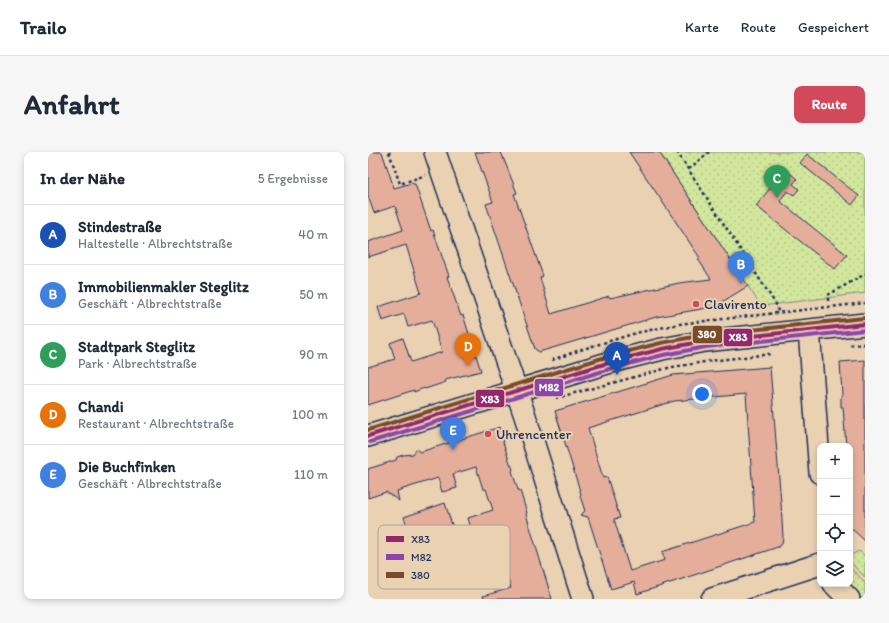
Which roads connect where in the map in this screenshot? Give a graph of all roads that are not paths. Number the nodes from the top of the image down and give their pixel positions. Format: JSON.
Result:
{"nodes":[{"id":1,"x":438,"y":161,"type":"edge"},
{"id":2,"x":865,"y":324,"type":"edge"},
{"id":3,"x":809,"y":330,"type":"junction"},
{"id":4,"x":517,"y":391,"type":"junction"},
{"id":5,"x":368,"y":436,"type":"edge"},
{"id":6,"x":818,"y":443,"type":"edge"},
{"id":7,"x":817,"y":565,"type":"edge"},
{"id":8,"x":837,"y":587,"type":"edge"},
{"id":9,"x":583,"y":599,"type":"edge"},
{"id":10,"x":712,"y":599,"type":"edge"},
{"id":11,"x":849,"y":599,"type":"edge"}],
"edges":[{"from":1,"to":4,"type":"street"},
{"from":2,"to":3,"type":"street"},
{"from":3,"to":4,"type":"street"},
{"from":3,"to":6,"type":"street"},
{"from":4,"to":5,"type":"street"},
{"from":4,"to":9,"type":"street"},
{"from":7,"to":10,"type":"street"},
{"from":8,"to":11,"type":"street"}]}
